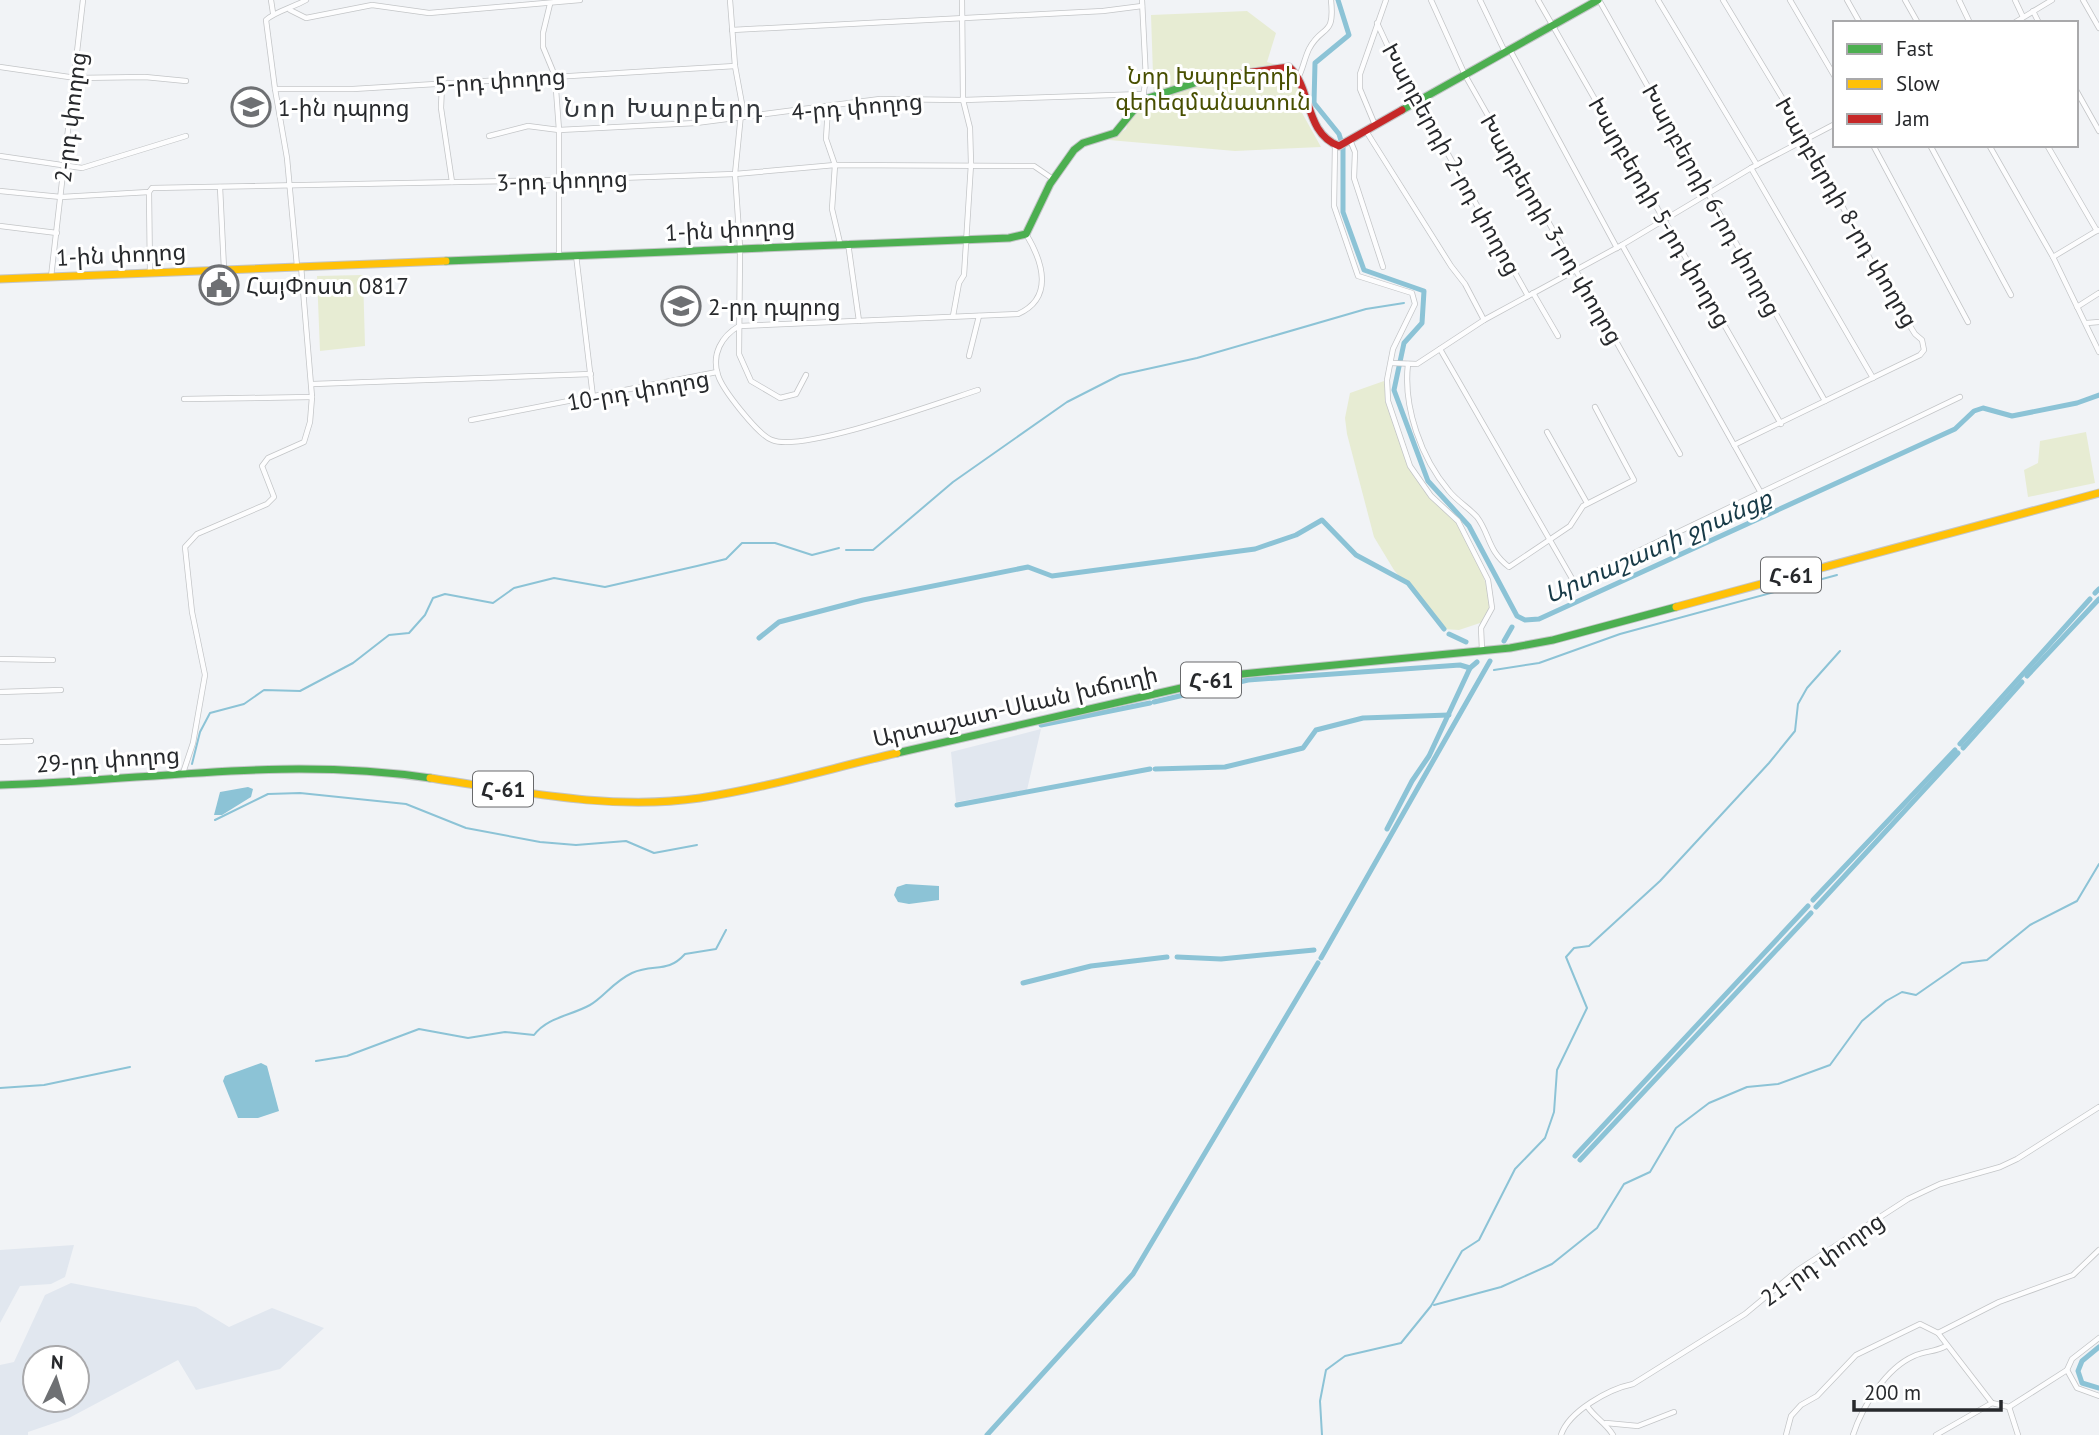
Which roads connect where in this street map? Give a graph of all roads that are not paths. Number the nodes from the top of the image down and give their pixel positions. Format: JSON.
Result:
{"nodes":[{"id":1,"x":75,"y":0,"type":"edge"},
{"id":2,"x":271,"y":0,"type":"edge"},
{"id":3,"x":306,"y":0,"type":"edge"},
{"id":4,"x":580,"y":0,"type":"edge"},
{"id":5,"x":730,"y":0,"type":"edge"},
{"id":6,"x":962,"y":0,"type":"edge"},
{"id":7,"x":1331,"y":0,"type":"edge"},
{"id":8,"x":1386,"y":0,"type":"edge"},
{"id":9,"x":1431,"y":0,"type":"edge"},
{"id":10,"x":1480,"y":0,"type":"edge"},
{"id":11,"x":1538,"y":0,"type":"edge"},
{"id":12,"x":1598,"y":0,"type":"edge"},
{"id":13,"x":1658,"y":0,"type":"edge"},
{"id":14,"x":1723,"y":0,"type":"edge"},
{"id":15,"x":1790,"y":0,"type":"edge"},
{"id":16,"x":1847,"y":0,"type":"edge"},
{"id":17,"x":1905,"y":0,"type":"edge"},
{"id":18,"x":1959,"y":0,"type":"edge"},
{"id":19,"x":2015,"y":0,"type":"edge"},
{"id":20,"x":2052,"y":0,"type":"edge"},
{"id":21,"x":2083,"y":0,"type":"edge"},
{"id":22,"x":83,"y":1,"type":"edge"},
{"id":23,"x":550,"y":3,"type":"junction"},
{"id":24,"x":1142,"y":3,"type":"edge"},
{"id":25,"x":290,"y":10,"type":"junction"},
{"id":26,"x":2033,"y":12,"type":"junction"},
{"id":27,"x":273,"y":13,"type":"junction"},
{"id":28,"x":962,"y":16,"type":"junction"},
{"id":29,"x":2023,"y":17,"type":"junction"},
{"id":30,"x":1859,"y":21,"type":"edge"},
{"id":31,"x":1917,"y":21,"type":"edge"},
{"id":32,"x":1969,"y":21,"type":"edge"},
{"id":33,"x":2017,"y":21,"type":"edge"},
{"id":34,"x":2038,"y":21,"type":"edge"},
{"id":35,"x":1377,"y":23,"type":"junction"},
{"id":36,"x":1553,"y":25,"type":"junction"},
{"id":37,"x":2099,"y":28,"type":"edge"},
{"id":38,"x":732,"y":30,"type":"junction"},
{"id":39,"x":1508,"y":51,"type":"junction"},
{"id":40,"x":0,"y":66,"type":"edge"},
{"id":41,"x":734,"y":66,"type":"junction"},
{"id":42,"x":1833,"y":74,"type":"edge"},
{"id":43,"x":1465,"y":75,"type":"junction"},
{"id":44,"x":555,"y":76,"type":"junction"},
{"id":45,"x":1299,"y":76,"type":"junction"},
{"id":46,"x":76,"y":78,"type":"junction"},
{"id":47,"x":186,"y":81,"type":"dead end"},
{"id":48,"x":442,"y":83,"type":"junction"},
{"id":49,"x":275,"y":89,"type":"junction"},
{"id":50,"x":2078,"y":94,"type":"edge"},
{"id":51,"x":1143,"y":97,"type":"junction"},
{"id":52,"x":963,"y":100,"type":"junction"},
{"id":53,"x":1420,"y":100,"type":"junction"},
{"id":54,"x":828,"y":107,"type":"junction"},
{"id":55,"x":740,"y":117,"type":"junction"},
{"id":56,"x":1376,"y":125,"type":"junction"},
{"id":57,"x":1833,"y":125,"type":"edge"},
{"id":58,"x":559,"y":130,"type":"junction"},
{"id":59,"x":1366,"y":131,"type":"junction"},
{"id":60,"x":2099,"y":131,"type":"edge"},
{"id":61,"x":186,"y":136,"type":"dead end"},
{"id":62,"x":489,"y":136,"type":"dead end"},
{"id":63,"x":1807,"y":139,"type":"junction"},
{"id":64,"x":1343,"y":143,"type":"junction"},
{"id":65,"x":1874,"y":147,"type":"edge"},
{"id":66,"x":1931,"y":147,"type":"edge"},
{"id":67,"x":1990,"y":147,"type":"edge"},
{"id":68,"x":2048,"y":147,"type":"edge"},
{"id":69,"x":0,"y":156,"type":"edge"},
{"id":70,"x":971,"y":164,"type":"junction"},
{"id":71,"x":835,"y":165,"type":"junction"},
{"id":72,"x":1757,"y":165,"type":"junction"},
{"id":73,"x":65,"y":167,"type":"junction"},
{"id":74,"x":1751,"y":168,"type":"junction"},
{"id":75,"x":735,"y":174,"type":"junction"},
{"id":76,"x":1053,"y":179,"type":"junction"},
{"id":77,"x":559,"y":180,"type":"junction"},
{"id":78,"x":452,"y":182,"type":"junction"},
{"id":79,"x":220,"y":187,"type":"junction"},
{"id":80,"x":289,"y":187,"type":"junction"},
{"id":81,"x":0,"y":191,"type":"edge"},
{"id":82,"x":149,"y":192,"type":"junction"},
{"id":83,"x":1710,"y":194,"type":"junction"},
{"id":84,"x":61,"y":197,"type":"junction"},
{"id":85,"x":1666,"y":220,"type":"junction"},
{"id":86,"x":0,"y":226,"type":"edge"},
{"id":87,"x":2098,"y":231,"type":"edge"},
{"id":88,"x":57,"y":233,"type":"junction"},
{"id":89,"x":1026,"y":234,"type":"junction"},
{"id":90,"x":965,"y":238,"type":"junction"},
{"id":91,"x":844,"y":243,"type":"junction"},
{"id":92,"x":740,"y":247,"type":"junction"},
{"id":93,"x":1619,"y":247,"type":"junction"},
{"id":94,"x":559,"y":254,"type":"junction"},
{"id":95,"x":576,"y":254,"type":"junction"},
{"id":96,"x":2053,"y":257,"type":"junction"},
{"id":97,"x":299,"y":266,"type":"junction"},
{"id":98,"x":1383,"y":267,"type":"dead end"},
{"id":99,"x":224,"y":269,"type":"junction"},
{"id":100,"x":1575,"y":271,"type":"junction"},
{"id":101,"x":150,"y":273,"type":"junction"},
{"id":102,"x":51,"y":277,"type":"junction"},
{"id":103,"x":0,"y":279,"type":"edge"},
{"id":104,"x":2099,"y":293,"type":"edge"},
{"id":105,"x":1530,"y":295,"type":"junction"},
{"id":106,"x":2011,"y":295,"type":"dead end"},
{"id":107,"x":2077,"y":307,"type":"junction"},
{"id":108,"x":953,"y":316,"type":"junction"},
{"id":109,"x":979,"y":316,"type":"junction"},
{"id":110,"x":1484,"y":320,"type":"junction"},
{"id":111,"x":859,"y":321,"type":"junction"},
{"id":112,"x":1968,"y":322,"type":"dead end"},
{"id":113,"x":2099,"y":322,"type":"edge"},
{"id":114,"x":2087,"y":323,"type":"junction"},
{"id":115,"x":739,"y":326,"type":"junction"},
{"id":116,"x":1558,"y":336,"type":"dead end"},
{"id":117,"x":1440,"y":349,"type":"junction"},
{"id":118,"x":2099,"y":352,"type":"edge"},
{"id":119,"x":970,"y":356,"type":"dead end"},
{"id":120,"x":1391,"y":363,"type":"junction"},
{"id":121,"x":1408,"y":364,"type":"junction"},
{"id":122,"x":717,"y":372,"type":"junction"},
{"id":123,"x":591,"y":374,"type":"junction"},
{"id":124,"x":806,"y":375,"type":"dead end"},
{"id":125,"x":1873,"y":378,"type":"junction"},
{"id":126,"x":313,"y":384,"type":"junction"},
{"id":127,"x":978,"y":390,"type":"dead end"},
{"id":128,"x":312,"y":397,"type":"junction"},
{"id":129,"x":593,"y":397,"type":"junction"},
{"id":130,"x":1960,"y":397,"type":"dead end"},
{"id":131,"x":184,"y":398,"type":"dead end"},
{"id":132,"x":1825,"y":401,"type":"junction"},
{"id":133,"x":1595,"y":407,"type":"dead end"},
{"id":134,"x":471,"y":420,"type":"dead end"},
{"id":135,"x":1781,"y":424,"type":"junction"},
{"id":136,"x":1547,"y":432,"type":"dead end"},
{"id":137,"x":1734,"y":445,"type":"junction"},
{"id":138,"x":1680,"y":454,"type":"dead end"},
{"id":139,"x":2099,"y":492,"type":"edge"},
{"id":140,"x":1761,"y":493,"type":"junction"},
{"id":141,"x":1587,"y":503,"type":"junction"},
{"id":142,"x":1550,"y":541,"type":"junction"},
{"id":143,"x":1482,"y":651,"type":"junction"},
{"id":144,"x":0,"y":659,"type":"edge"},
{"id":145,"x":53,"y":660,"type":"dead end"},
{"id":146,"x":61,"y":691,"type":"dead end"},
{"id":147,"x":0,"y":692,"type":"edge"},
{"id":148,"x":31,"y":741,"type":"dead end"},
{"id":149,"x":0,"y":742,"type":"edge"},
{"id":150,"x":219,"y":771,"type":"joint"},
{"id":151,"x":183,"y":774,"type":"junction"},
{"id":152,"x":0,"y":785,"type":"edge"},
{"id":153,"x":2099,"y":1107,"type":"edge"},
{"id":154,"x":2099,"y":1250,"type":"edge"},
{"id":155,"x":1938,"y":1333,"type":"junction"},
{"id":156,"x":2099,"y":1338,"type":"edge"},
{"id":157,"x":1946,"y":1346,"type":"junction"},
{"id":158,"x":2067,"y":1370,"type":"junction"},
{"id":159,"x":2099,"y":1396,"type":"edge"},
{"id":160,"x":1992,"y":1403,"type":"junction"},
{"id":161,"x":1587,"y":1406,"type":"junction"},
{"id":162,"x":2008,"y":1407,"type":"junction"},
{"id":163,"x":1674,"y":1412,"type":"dead end"},
{"id":164,"x":1606,"y":1423,"type":"junction"},
{"id":165,"x":1561,"y":1435,"type":"edge"},
{"id":166,"x":1613,"y":1435,"type":"edge"},
{"id":167,"x":1786,"y":1435,"type":"edge"},
{"id":168,"x":1853,"y":1435,"type":"edge"},
{"id":169,"x":1936,"y":1435,"type":"edge"},
{"id":170,"x":2018,"y":1435,"type":"edge"}],
"edges":[{"from":1,"to":22,"type":"street"},
{"from":2,"to":27,"type":"street"},
{"from":3,"to":25,"type":"street"},
{"from":4,"to":23,"type":"street"},
{"from":5,"to":38,"type":"street"},
{"from":6,"to":28,"type":"street"},
{"from":7,"to":45,"type":"street"},
{"from":8,"to":35,"type":"street"},
{"from":9,"to":43,"type":"street","name":"Խարբերդի 3-րդ փողոց"},
{"from":10,"to":39,"type":"street"},
{"from":11,"to":36,"type":"street","name":"Խարբերդի 5-րդ փողոց"},
{"from":12,"to":36,"type":"main road"},
{"from":12,"to":83,"type":"street","name":"Խարբերդի 6-րդ փողոց"},
{"from":13,"to":72,"type":"street"},
{"from":14,"to":63,"type":"street","name":"Խարբերդի 8-րդ փողոց"},
{"from":15,"to":42,"type":"street"},
{"from":16,"to":30,"type":"street"},
{"from":17,"to":31,"type":"street"},
{"from":18,"to":32,"type":"street"},
{"from":19,"to":29,"type":"street"},
{"from":20,"to":26,"type":"street"},
{"from":21,"to":37,"type":"street"},
{"from":22,"to":46,"type":"street","name":"2-րդ փողոց"},
{"from":23,"to":25,"type":"street"},
{"from":23,"to":44,"type":"street"},
{"from":24,"to":28,"type":"street"},
{"from":24,"to":51,"type":"street"},
{"from":25,"to":27,"type":"street"},
{"from":26,"to":29,"type":"street"},
{"from":26,"to":34,"type":"street"},
{"from":27,"to":49,"type":"street"},
{"from":28,"to":38,"type":"street"},
{"from":28,"to":52,"type":"street"},
{"from":29,"to":33,"type":"street"},
{"from":35,"to":53,"type":"street","name":"Խարբերդի 2-րդ փողոց"},
{"from":35,"to":56,"type":"street"},
{"from":36,"to":39,"type":"main road"},
{"from":36,"to":85,"type":"street","name":"Խարբերդի 5-րդ փողոց"},
{"from":38,"to":41,"type":"street"},
{"from":39,"to":43,"type":"main road"},
{"from":39,"to":93,"type":"street"},
{"from":40,"to":46,"type":"street"},
{"from":41,"to":44,"type":"street","name":"5-րդ փողոց"},
{"from":41,"to":55,"type":"street"},
{"from":43,"to":53,"type":"main road"},
{"from":43,"to":100,"type":"street","name":"Խարբերդի 3-րդ փողոց"},
{"from":44,"to":48,"type":"street","name":"5-րդ փողոց"},
{"from":44,"to":58,"type":"street"},
{"from":45,"to":51,"type":"main road"},
{"from":45,"to":64,"type":"main road"},
{"from":46,"to":47,"type":"street"},
{"from":46,"to":73,"type":"street","name":"2-րդ փողոց"},
{"from":48,"to":49,"type":"street","name":"5-րդ փողոց"},
{"from":48,"to":78,"type":"street"},
{"from":49,"to":80,"type":"street"},
{"from":50,"to":60,"type":"street"},
{"from":51,"to":52,"type":"street","name":"4-րդ փողոց"},
{"from":51,"to":76,"type":"main road"},
{"from":52,"to":54,"type":"street","name":"4-րդ փողոց"},
{"from":52,"to":70,"type":"street"},
{"from":53,"to":56,"type":"main road"},
{"from":53,"to":105,"type":"street","name":"Խարբերդի 2-րդ փողոց"},
{"from":54,"to":55,"type":"street","name":"4-րդ փողոց"},
{"from":54,"to":71,"type":"street"},
{"from":55,"to":58,"type":"street","name":"4-րդ փողոց"},
{"from":55,"to":75,"type":"street"},
{"from":56,"to":59,"type":"main road"},
{"from":57,"to":63,"type":"street"},
{"from":58,"to":62,"type":"street","name":"4-րդ փողոց"},
{"from":58,"to":77,"type":"street"},
{"from":59,"to":64,"type":"main road"},
{"from":59,"to":110,"type":"street"},
{"from":61,"to":73,"type":"street"},
{"from":63,"to":72,"type":"street"},
{"from":63,"to":125,"type":"street","name":"Խարբերդի 8-րդ փողոց"},
{"from":64,"to":98,"type":"street"},
{"from":64,"to":120,"type":"street"},
{"from":65,"to":112,"type":"street"},
{"from":66,"to":106,"type":"street"},
{"from":67,"to":96,"type":"street"},
{"from":68,"to":87,"type":"street"},
{"from":69,"to":73,"type":"street"},
{"from":70,"to":71,"type":"street","name":"3-րդ փողոց"},
{"from":70,"to":76,"type":"street","name":"3-րդ փողոց"},
{"from":70,"to":90,"type":"street"},
{"from":71,"to":75,"type":"street","name":"3-րդ փողոց"},
{"from":71,"to":91,"type":"street"},
{"from":72,"to":74,"type":"street"},
{"from":73,"to":84,"type":"street","name":"2-րդ փողոց"},
{"from":74,"to":83,"type":"street"},
{"from":74,"to":125,"type":"street"},
{"from":75,"to":77,"type":"street","name":"3-րդ փողոց"},
{"from":75,"to":92,"type":"street"},
{"from":76,"to":89,"type":"main road"},
{"from":77,"to":78,"type":"street","name":"3-րդ փողոց"},
{"from":77,"to":94,"type":"street"},
{"from":78,"to":80,"type":"street","name":"3-րդ փողոց"},
{"from":79,"to":80,"type":"street","name":"3-րդ փողոց"},
{"from":79,"to":82,"type":"street","name":"3-րդ փողոց"},
{"from":79,"to":99,"type":"street"},
{"from":80,"to":97,"type":"street"},
{"from":81,"to":84,"type":"street","name":"3-րդ փողոց"},
{"from":82,"to":84,"type":"street","name":"3-րդ փողոց"},
{"from":82,"to":101,"type":"street"},
{"from":83,"to":85,"type":"street"},
{"from":83,"to":132,"type":"street","name":"Խարբերդի 6-րդ փողոց"},
{"from":84,"to":88,"type":"street","name":"2-րդ փողոց"},
{"from":85,"to":93,"type":"street"},
{"from":85,"to":135,"type":"street","name":"Խարբերդի 5-րդ փողոց"},
{"from":86,"to":88,"type":"street"},
{"from":87,"to":96,"type":"street"},
{"from":88,"to":102,"type":"street","name":"2-րդ փողոց"},
{"from":89,"to":90,"type":"main road","name":"1-ին փողոց"},
{"from":89,"to":109,"type":"street"},
{"from":90,"to":91,"type":"main road","name":"1-ին փողոց"},
{"from":90,"to":108,"type":"street"},
{"from":91,"to":92,"type":"main road","name":"1-ին փողոց"},
{"from":91,"to":111,"type":"street"},
{"from":92,"to":95,"type":"main road","name":"1-ին փողոց"},
{"from":92,"to":115,"type":"street"},
{"from":93,"to":100,"type":"street"},
{"from":93,"to":137,"type":"street"},
{"from":94,"to":95,"type":"main road","name":"1-ին փողոց"},
{"from":94,"to":97,"type":"main road","name":"1-ին փողոց"},
{"from":95,"to":123,"type":"street"},
{"from":96,"to":107,"type":"street"},
{"from":97,"to":99,"type":"main road","name":"1-ին փողոց"},
{"from":97,"to":126,"type":"street"},
{"from":99,"to":101,"type":"main road","name":"1-ին փողոց"},
{"from":100,"to":105,"type":"street"},
{"from":100,"to":138,"type":"street","name":"Խարբերդի 3-րդ փողոց"},
{"from":101,"to":102,"type":"main road","name":"1-ին փողոց"},
{"from":102,"to":103,"type":"main road","name":"1-ին փողոց"},
{"from":104,"to":107,"type":"street"},
{"from":105,"to":110,"type":"street"},
{"from":105,"to":116,"type":"street","name":"Խարբերդի 2-րդ փողոց"},
{"from":107,"to":114,"type":"street"},
{"from":108,"to":109,"type":"street"},
{"from":108,"to":111,"type":"street"},
{"from":109,"to":119,"type":"street"},
{"from":110,"to":117,"type":"street"},
{"from":111,"to":115,"type":"street"},
{"from":113,"to":114,"type":"street"},
{"from":114,"to":118,"type":"street"},
{"from":115,"to":122,"type":"street"},
{"from":115,"to":124,"type":"street"},
{"from":117,"to":121,"type":"street"},
{"from":117,"to":142,"type":"street"},
{"from":120,"to":121,"type":"street"},
{"from":120,"to":143,"type":"street"},
{"from":121,"to":142,"type":"street"},
{"from":122,"to":127,"type":"street","name":"10-րդ փողոց"},
{"from":122,"to":129,"type":"street","name":"10-րդ փողոց"},
{"from":123,"to":126,"type":"street","name":"10-րդ փողոց"},
{"from":123,"to":129,"type":"street"},
{"from":125,"to":132,"type":"street","name":"Խարբերդի 8-րդ փողոց"},
{"from":126,"to":128,"type":"street"},
{"from":128,"to":131,"type":"street"},
{"from":128,"to":151,"type":"street"},
{"from":129,"to":134,"type":"street","name":"10-րդ փողոց"},
{"from":130,"to":140,"type":"street"},
{"from":132,"to":135,"type":"street","name":"Խարբերդի 8-րդ փողոց"},
{"from":133,"to":141,"type":"street"},
{"from":135,"to":137,"type":"street","name":"Խարբերդի 8-րդ փողոց"},
{"from":136,"to":141,"type":"street"},
{"from":137,"to":140,"type":"street"},
{"from":139,"to":143,"type":"main road","name":"Արտաշատ-Սևան խճուղի","number":"Հ-61"},
{"from":140,"to":142,"type":"street"},
{"from":141,"to":142,"type":"street"},
{"from":143,"to":150,"type":"main road","name":"Արտաշատ-Սևան խճուղի","number":"Հ-61"},
{"from":144,"to":145,"type":"street"},
{"from":146,"to":147,"type":"street"},
{"from":148,"to":149,"type":"street","name":"29-րդ փողոց"},
{"from":150,"to":151,"type":"main road","name":"29-րդ փողոց","number":"Հ-61"},
{"from":151,"to":152,"type":"main road","name":"29-րդ փողոց","number":"Հ-61"},
{"from":153,"to":161,"type":"street","name":"21-րդ փողոց"},
{"from":154,"to":155,"type":"street"},
{"from":155,"to":157,"type":"street"},
{"from":155,"to":167,"type":"street"},
{"from":156,"to":158,"type":"street"},
{"from":157,"to":160,"type":"street"},
{"from":157,"to":168,"type":"street"},
{"from":158,"to":159,"type":"street"},
{"from":158,"to":162,"type":"street"},
{"from":160,"to":162,"type":"street"},
{"from":160,"to":169,"type":"street"},
{"from":161,"to":164,"type":"street"},
{"from":161,"to":165,"type":"street","name":"21-րդ փողոց"},
{"from":162,"to":170,"type":"street"},
{"from":163,"to":164,"type":"street"},
{"from":164,"to":166,"type":"street"}]}
